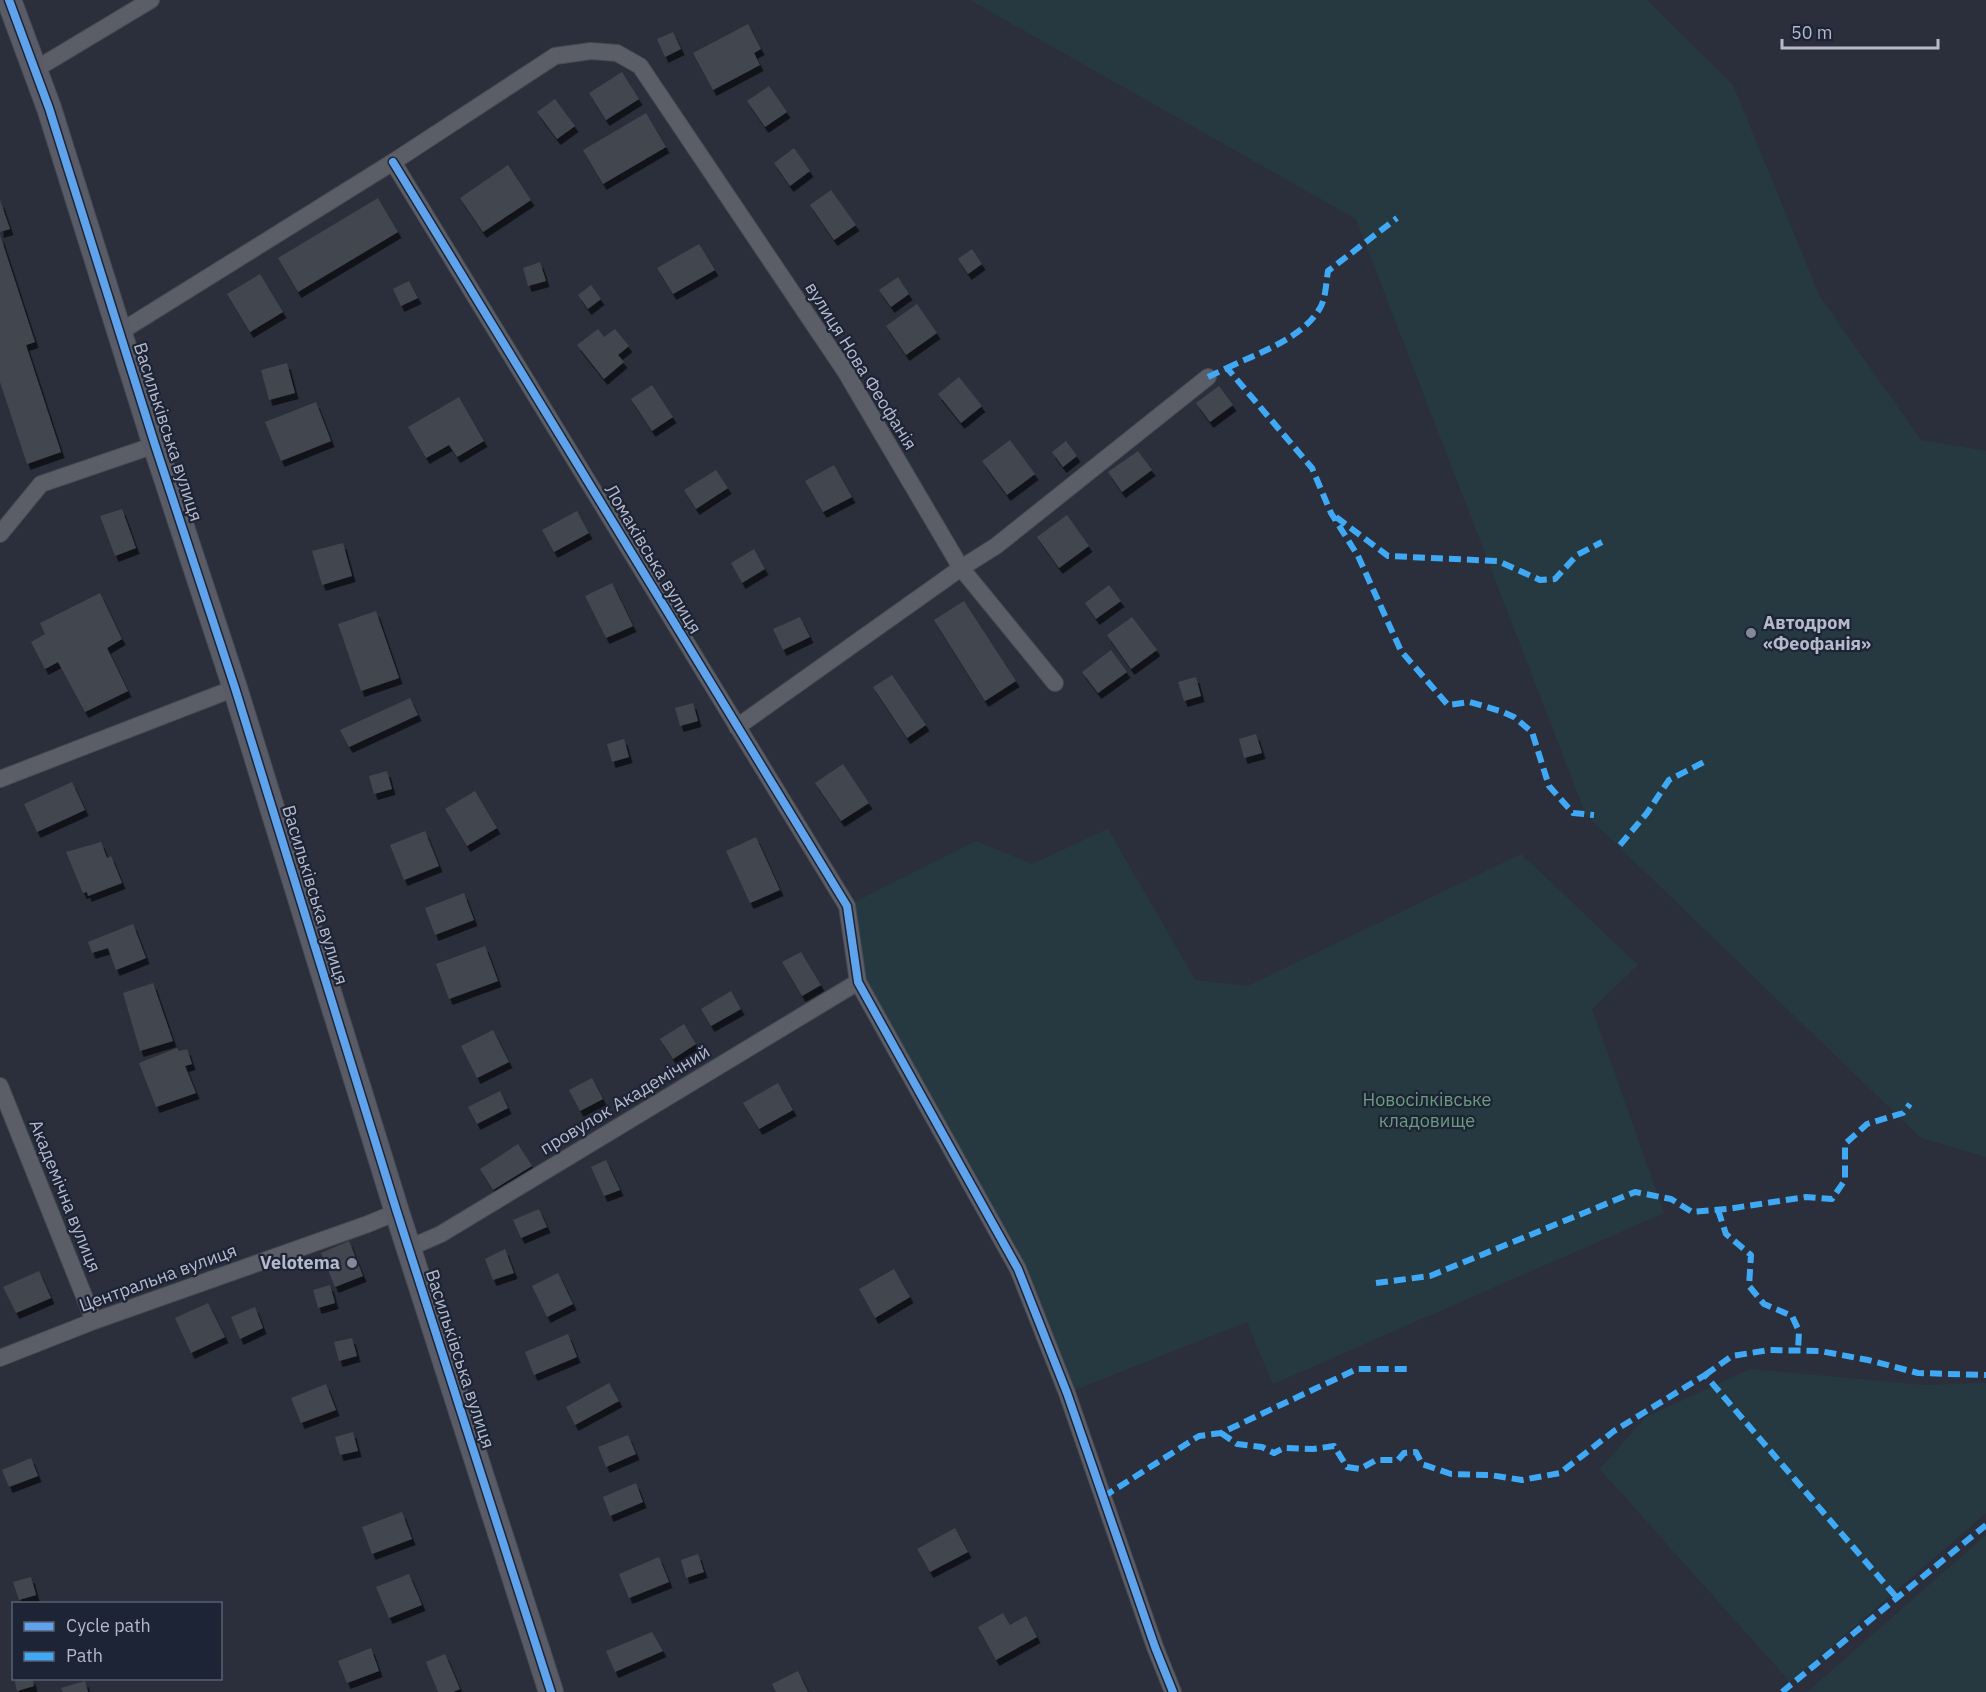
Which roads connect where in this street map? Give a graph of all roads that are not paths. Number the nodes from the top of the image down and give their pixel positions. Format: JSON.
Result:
{"nodes":[{"id":1,"x":9,"y":0,"type":"edge"},
{"id":2,"x":151,"y":0,"type":"edge"},
{"id":3,"x":36,"y":69,"type":"junction"},
{"id":4,"x":393,"y":162,"type":"junction"},
{"id":5,"x":120,"y":332,"type":"junction"},
{"id":6,"x":1208,"y":377,"type":"dead end"},
{"id":7,"x":155,"y":445,"type":"junction"},
{"id":8,"x":0,"y":534,"type":"edge"},
{"id":9,"x":961,"y":568,"type":"junction"},
{"id":10,"x":1055,"y":682,"type":"dead end"},
{"id":11,"x":235,"y":688,"type":"junction"},
{"id":12,"x":737,"y":728,"type":"junction"},
{"id":13,"x":0,"y":778,"type":"edge"},
{"id":14,"x":858,"y":982,"type":"junction"},
{"id":15,"x":0,"y":1086,"type":"edge"},
{"id":16,"x":397,"y":1212,"type":"junction"},
{"id":17,"x":409,"y":1248,"type":"junction"},
{"id":18,"x":94,"y":1321,"type":"junction"},
{"id":19,"x":0,"y":1358,"type":"edge"},
{"id":20,"x":551,"y":1692,"type":"edge"},
{"id":21,"x":1173,"y":1692,"type":"edge"}],
"edges":[{"from":1,"to":3,"type":"street","name":"Васильківська вулиця"},
{"from":2,"to":3,"type":"street"},
{"from":3,"to":5,"type":"street","name":"Васильківська вулиця"},
{"from":4,"to":5,"type":"street"},
{"from":4,"to":9,"type":"street","name":"вулиця Нова Феофанія"},
{"from":4,"to":12,"type":"street","name":"Ломаківська вулиця"},
{"from":5,"to":7,"type":"street","name":"Васильківська вулиця"},
{"from":6,"to":9,"type":"street"},
{"from":7,"to":8,"type":"street"},
{"from":7,"to":11,"type":"street","name":"Васильківська вулиця"},
{"from":9,"to":10,"type":"street","name":"вулиця Нова Феофанія"},
{"from":9,"to":12,"type":"street"},
{"from":11,"to":13,"type":"street"},
{"from":11,"to":16,"type":"street","name":"Васильківська вулиця"},
{"from":12,"to":14,"type":"street","name":"Ломаківська вулиця"},
{"from":14,"to":17,"type":"street","name":"провулок Академічний"},
{"from":14,"to":21,"type":"street"},
{"from":15,"to":18,"type":"street","name":"Академічна вулиця"},
{"from":16,"to":17,"type":"street","name":"Васильківська вулиця"},
{"from":16,"to":18,"type":"street","name":"Центральна вулиця"},
{"from":17,"to":20,"type":"street","name":"Васильківська вулиця"},
{"from":18,"to":19,"type":"street","name":"Центральна вулиця"}]}
